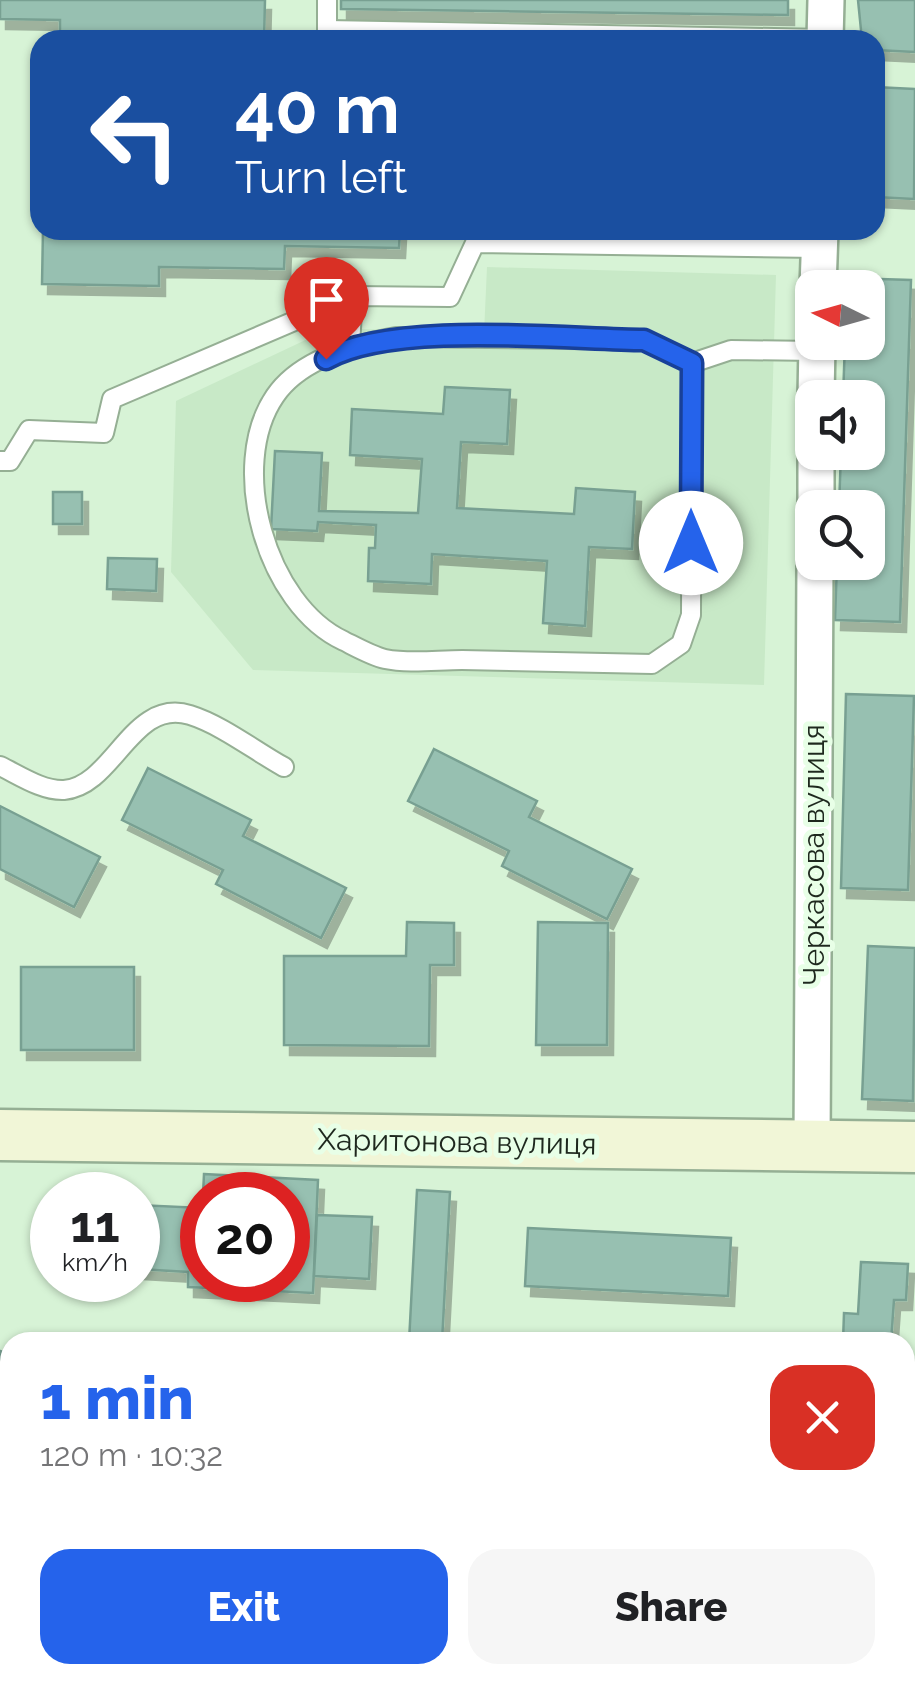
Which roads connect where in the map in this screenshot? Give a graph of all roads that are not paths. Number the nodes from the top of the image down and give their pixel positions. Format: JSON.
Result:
{"nodes":[{"id":1,"x":327,"y":0,"type":"edge"},
{"id":2,"x":826,"y":0,"type":"edge"},
{"id":3,"x":327,"y":30,"type":"edge"},
{"id":4,"x":825,"y":30,"type":"edge"},
{"id":5,"x":733,"y":240,"type":"edge"},
{"id":6,"x":819,"y":240,"type":"edge"},
{"id":7,"x":818,"y":270,"type":"edge"},
{"id":8,"x":353,"y":296,"type":"junction"},
{"id":9,"x":350,"y":346,"type":"junction"},
{"id":10,"x":795,"y":348,"type":"edge"},
{"id":11,"x":692,"y":363,"type":"junction"},
{"id":12,"x":0,"y":461,"type":"edge"},
{"id":13,"x":815,"y":580,"type":"edge"},
{"id":14,"x":0,"y":766,"type":"edge"},
{"id":15,"x":284,"y":767,"type":"dead end"},
{"id":16,"x":0,"y":1136,"type":"edge"},
{"id":17,"x":812,"y":1146,"type":"junction"},
{"id":18,"x":915,"y":1147,"type":"edge"}],
"edges":[{"from":1,"to":3,"type":"lane"},
{"from":2,"to":4,"type":"street"},
{"from":5,"to":8,"type":"lane"},
{"from":6,"to":7,"type":"street"},
{"from":8,"to":9,"type":"lane"},
{"from":8,"to":12,"type":"lane"},
{"from":9,"to":11,"type":"lane"},
{"from":9,"to":11,"type":"lane"},
{"from":10,"to":11,"type":"lane"},
{"from":13,"to":17,"type":"street","name":"Черкасова вулиця"},
{"from":14,"to":15,"type":"lane"},
{"from":16,"to":17,"type":"street","name":"Харитонова вулиця"},
{"from":17,"to":18,"type":"street","name":"Харитонова вулиця"}]}
